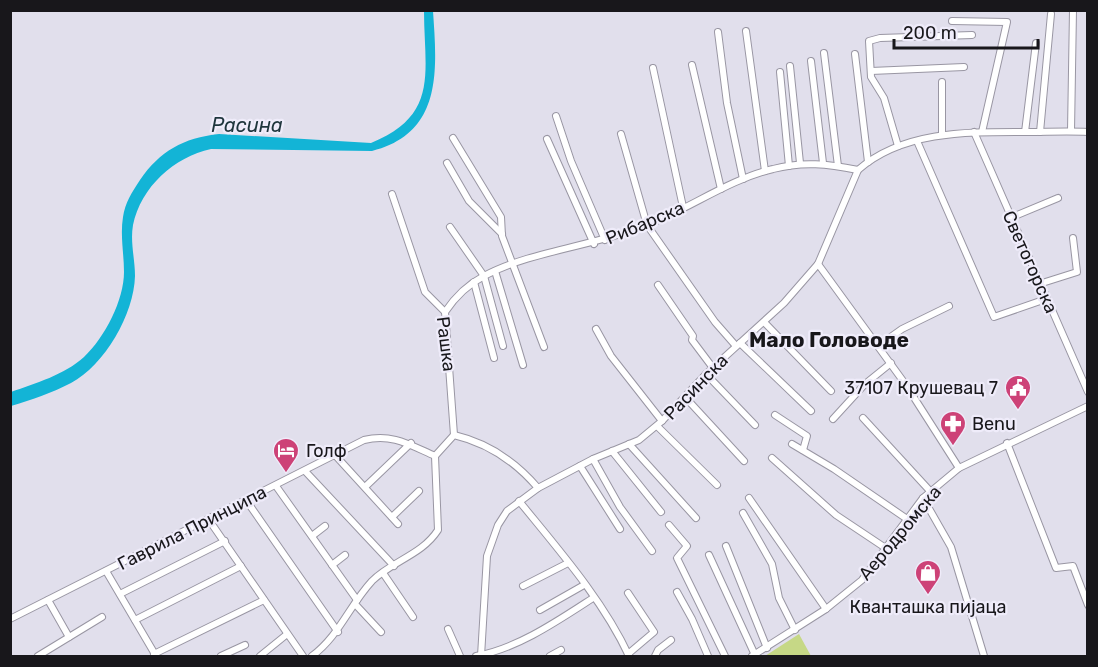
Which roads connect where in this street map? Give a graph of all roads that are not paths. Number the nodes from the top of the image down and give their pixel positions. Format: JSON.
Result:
{"nodes":[{"id":1,"x":1073,"y":10,"type":"edge"},
{"id":2,"x":1051,"y":14,"type":"dead end"},
{"id":3,"x":952,"y":21,"type":"dead end"},
{"id":4,"x":746,"y":31,"type":"dead end"},
{"id":5,"x":718,"y":32,"type":"dead end"},
{"id":6,"x":972,"y":35,"type":"dead end"},
{"id":7,"x":1036,"y":44,"type":"dead end"},
{"id":8,"x":824,"y":53,"type":"dead end"},
{"id":9,"x":855,"y":54,"type":"dead end"},
{"id":10,"x":811,"y":61,"type":"dead end"},
{"id":11,"x":692,"y":65,"type":"dead end"},
{"id":12,"x":790,"y":66,"type":"dead end"},
{"id":13,"x":964,"y":67,"type":"dead end"},
{"id":14,"x":653,"y":68,"type":"dead end"},
{"id":15,"x":871,"y":71,"type":"junction"},
{"id":16,"x":780,"y":72,"type":"dead end"},
{"id":17,"x":942,"y":82,"type":"dead end"},
{"id":18,"x":556,"y":116,"type":"dead end"},
{"id":19,"x":1071,"y":131,"type":"junction"},
{"id":20,"x":974,"y":132,"type":"junction"},
{"id":21,"x":982,"y":132,"type":"junction"},
{"id":22,"x":1024,"y":132,"type":"junction"},
{"id":23,"x":1040,"y":132,"type":"junction"},
{"id":24,"x":1088,"y":132,"type":"edge"},
{"id":25,"x":621,"y":134,"type":"dead end"},
{"id":26,"x":942,"y":134,"type":"junction"},
{"id":27,"x":453,"y":138,"type":"dead end"},
{"id":28,"x":547,"y":139,"type":"dead end"},
{"id":29,"x":917,"y":141,"type":"junction"},
{"id":30,"x":898,"y":146,"type":"junction"},
{"id":31,"x":868,"y":162,"type":"junction"},
{"id":32,"x":447,"y":163,"type":"dead end"},
{"id":33,"x":823,"y":163,"type":"junction"},
{"id":34,"x":800,"y":164,"type":"junction"},
{"id":35,"x":789,"y":166,"type":"junction"},
{"id":36,"x":838,"y":166,"type":"junction"},
{"id":37,"x":858,"y":170,"type":"junction"},
{"id":38,"x":765,"y":171,"type":"junction"},
{"id":39,"x":743,"y":179,"type":"junction"},
{"id":40,"x":721,"y":189,"type":"junction"},
{"id":41,"x":392,"y":194,"type":"dead end"},
{"id":42,"x":1058,"y":198,"type":"dead end"},
{"id":43,"x":683,"y":207,"type":"junction"},
{"id":44,"x":1010,"y":218,"type":"junction"},
{"id":45,"x":647,"y":225,"type":"junction"},
{"id":46,"x":450,"y":227,"type":"dead end"},
{"id":47,"x":502,"y":234,"type":"junction"},
{"id":48,"x":1073,"y":238,"type":"dead end"},
{"id":49,"x":605,"y":240,"type":"junction"},
{"id":50,"x":594,"y":244,"type":"junction"},
{"id":51,"x":514,"y":264,"type":"junction"},
{"id":52,"x":818,"y":264,"type":"junction"},
{"id":53,"x":495,"y":271,"type":"junction"},
{"id":54,"x":484,"y":276,"type":"junction"},
{"id":55,"x":474,"y":282,"type":"junction"},
{"id":56,"x":1039,"y":284,"type":"junction"},
{"id":57,"x":658,"y":285,"type":"dead end"},
{"id":58,"x":1046,"y":298,"type":"junction"},
{"id":59,"x":949,"y":306,"type":"dead end"},
{"id":60,"x":445,"y":312,"type":"junction"},
{"id":61,"x":764,"y":322,"type":"junction"},
{"id":62,"x":596,"y":330,"type":"dead end"},
{"id":63,"x":738,"y":345,"type":"junction"},
{"id":64,"x":503,"y":346,"type":"dead end"},
{"id":65,"x":878,"y":346,"type":"junction"},
{"id":66,"x":544,"y":347,"type":"dead end"},
{"id":67,"x":494,"y":358,"type":"dead end"},
{"id":68,"x":891,"y":363,"type":"junction"},
{"id":69,"x":523,"y":365,"type":"dead end"},
{"id":70,"x":713,"y":368,"type":"junction"},
{"id":71,"x":706,"y":374,"type":"junction"},
{"id":72,"x":831,"y":391,"type":"dead end"},
{"id":73,"x":1088,"y":392,"type":"edge"},
{"id":74,"x":685,"y":397,"type":"junction"},
{"id":75,"x":1088,"y":406,"type":"edge"},
{"id":76,"x":811,"y":411,"type":"dead end"},
{"id":77,"x":775,"y":415,"type":"dead end"},
{"id":78,"x":863,"y":418,"type":"dead end"},
{"id":79,"x":833,"y":419,"type":"dead end"},
{"id":80,"x":660,"y":423,"type":"junction"},
{"id":81,"x":755,"y":425,"type":"dead end"},
{"id":82,"x":454,"y":435,"type":"junction"},
{"id":83,"x":411,"y":443,"type":"junction"},
{"id":84,"x":1007,"y":443,"type":"junction"},
{"id":85,"x":629,"y":444,"type":"junction"},
{"id":86,"x":792,"y":444,"type":"dead end"},
{"id":87,"x":804,"y":450,"type":"junction"},
{"id":88,"x":612,"y":451,"type":"junction"},
{"id":89,"x":335,"y":455,"type":"junction"},
{"id":90,"x":435,"y":456,"type":"junction"},
{"id":91,"x":772,"y":458,"type":"dead end"},
{"id":92,"x":593,"y":459,"type":"junction"},
{"id":93,"x":744,"y":461,"type":"dead end"},
{"id":94,"x":580,"y":466,"type":"junction"},
{"id":95,"x":959,"y":468,"type":"junction"},
{"id":96,"x":305,"y":471,"type":"junction"},
{"id":97,"x":717,"y":485,"type":"dead end"},
{"id":98,"x":276,"y":486,"type":"junction"},
{"id":99,"x":365,"y":487,"type":"junction"},
{"id":100,"x":538,"y":488,"type":"junction"},
{"id":101,"x":419,"y":491,"type":"dead end"},
{"id":102,"x":930,"y":491,"type":"junction"},
{"id":103,"x":749,"y":498,"type":"dead end"},
{"id":104,"x":923,"y":498,"type":"junction"},
{"id":105,"x":246,"y":500,"type":"junction"},
{"id":106,"x":519,"y":501,"type":"junction"},
{"id":107,"x":661,"y":512,"type":"dead end"},
{"id":108,"x":743,"y":513,"type":"dead end"},
{"id":109,"x":392,"y":517,"type":"junction"},
{"id":110,"x":696,"y":518,"type":"dead end"},
{"id":111,"x":907,"y":519,"type":"junction"},
{"id":112,"x":209,"y":520,"type":"junction"},
{"id":113,"x":398,"y":524,"type":"dead end"},
{"id":114,"x":669,"y":525,"type":"dead end"},
{"id":115,"x":325,"y":526,"type":"dead end"},
{"id":116,"x":620,"y":529,"type":"dead end"},
{"id":117,"x":312,"y":536,"type":"junction"},
{"id":118,"x":225,"y":541,"type":"junction"},
{"id":119,"x":726,"y":546,"type":"dead end"},
{"id":120,"x":887,"y":549,"type":"junction"},
{"id":121,"x":652,"y":551,"type":"dead end"},
{"id":122,"x":345,"y":555,"type":"dead end"},
{"id":123,"x":710,"y":555,"type":"dead end"},
{"id":124,"x":568,"y":563,"type":"junction"},
{"id":125,"x":332,"y":565,"type":"junction"},
{"id":126,"x":241,"y":566,"type":"junction"},
{"id":127,"x":394,"y":566,"type":"junction"},
{"id":128,"x":106,"y":571,"type":"junction"},
{"id":129,"x":383,"y":573,"type":"junction"},
{"id":130,"x":584,"y":585,"type":"junction"},
{"id":131,"x":523,"y":586,"type":"dead end"},
{"id":132,"x":677,"y":592,"type":"dead end"},
{"id":133,"x":628,"y":593,"type":"dead end"},
{"id":134,"x":120,"y":594,"type":"junction"},
{"id":135,"x":593,"y":598,"type":"junction"},
{"id":136,"x":48,"y":600,"type":"junction"},
{"id":137,"x":264,"y":600,"type":"junction"},
{"id":138,"x":356,"y":602,"type":"junction"},
{"id":139,"x":1088,"y":605,"type":"edge"},
{"id":140,"x":540,"y":609,"type":"dead end"},
{"id":141,"x":826,"y":609,"type":"junction"},
{"id":142,"x":102,"y":617,"type":"dead end"},
{"id":143,"x":413,"y":617,"type":"dead end"},
{"id":144,"x":10,"y":619,"type":"edge"},
{"id":145,"x":135,"y":620,"type":"junction"},
{"id":146,"x":448,"y":628,"type":"dead end"},
{"id":147,"x":795,"y":630,"type":"junction"},
{"id":148,"x":338,"y":632,"type":"junction"},
{"id":149,"x":381,"y":632,"type":"dead end"},
{"id":150,"x":286,"y":635,"type":"junction"},
{"id":151,"x":69,"y":637,"type":"junction"},
{"id":152,"x":671,"y":640,"type":"dead end"},
{"id":153,"x":245,"y":645,"type":"dead end"},
{"id":154,"x":767,"y":648,"type":"junction"},
{"id":155,"x":561,"y":650,"type":"dead end"},
{"id":156,"x":155,"y":655,"type":"edge"},
{"id":157,"x":629,"y":655,"type":"edge"},
{"id":158,"x":479,"y":656,"type":"edge"},
{"id":159,"x":753,"y":656,"type":"edge"},
{"id":160,"x":38,"y":657,"type":"edge"},
{"id":161,"x":221,"y":657,"type":"edge"},
{"id":162,"x":260,"y":657,"type":"edge"},
{"id":163,"x":303,"y":657,"type":"edge"},
{"id":164,"x":312,"y":657,"type":"edge"},
{"id":165,"x":460,"y":657,"type":"edge"},
{"id":166,"x":550,"y":657,"type":"edge"},
{"id":167,"x":655,"y":657,"type":"edge"},
{"id":168,"x":708,"y":657,"type":"edge"},
{"id":169,"x":725,"y":657,"type":"edge"},
{"id":170,"x":984,"y":657,"type":"edge"}],
"edges":[{"from":1,"to":19,"type":"street"},
{"from":2,"to":23,"type":"street"},
{"from":3,"to":21,"type":"street"},
{"from":4,"to":38,"type":"street"},
{"from":5,"to":39,"type":"street"},
{"from":6,"to":15,"type":"street"},
{"from":7,"to":22,"type":"street"},
{"from":8,"to":36,"type":"street"},
{"from":9,"to":31,"type":"street"},
{"from":10,"to":33,"type":"street"},
{"from":11,"to":40,"type":"street"},
{"from":12,"to":34,"type":"street"},
{"from":13,"to":15,"type":"street"},
{"from":14,"to":43,"type":"street"},
{"from":15,"to":30,"type":"street"},
{"from":16,"to":35,"type":"street"},
{"from":17,"to":26,"type":"street"},
{"from":18,"to":49,"type":"street"},
{"from":19,"to":23,"type":"street","name":"Расинска"},
{"from":19,"to":24,"type":"street","name":"Расинска"},
{"from":20,"to":21,"type":"street","name":"Расинска"},
{"from":20,"to":26,"type":"street","name":"Расинска"},
{"from":20,"to":44,"type":"street","name":"Светогорска"},
{"from":21,"to":22,"type":"street","name":"Расинска"},
{"from":22,"to":23,"type":"street","name":"Расинска"},
{"from":25,"to":45,"type":"street"},
{"from":26,"to":29,"type":"street","name":"Расинска"},
{"from":27,"to":47,"type":"street"},
{"from":28,"to":50,"type":"street"},
{"from":29,"to":30,"type":"street","name":"Расинска"},
{"from":29,"to":58,"type":"street"},
{"from":30,"to":31,"type":"street","name":"Расинска"},
{"from":31,"to":37,"type":"street","name":"Расинска"},
{"from":32,"to":47,"type":"street"},
{"from":33,"to":34,"type":"street","name":"Рибарска"},
{"from":33,"to":36,"type":"street","name":"Рибарска"},
{"from":34,"to":35,"type":"street","name":"Рибарска"},
{"from":35,"to":38,"type":"street","name":"Рибарска"},
{"from":36,"to":37,"type":"street","name":"Рибарска"},
{"from":37,"to":52,"type":"street","name":"Расинска"},
{"from":38,"to":39,"type":"street","name":"Рибарска"},
{"from":39,"to":40,"type":"street","name":"Рибарска"},
{"from":40,"to":43,"type":"street","name":"Рибарска"},
{"from":41,"to":60,"type":"street","name":"Рашка"},
{"from":42,"to":44,"type":"street"},
{"from":43,"to":45,"type":"street","name":"Рибарска"},
{"from":44,"to":56,"type":"street","name":"Светогорска"},
{"from":45,"to":49,"type":"street","name":"Рибарска"},
{"from":45,"to":63,"type":"street"},
{"from":46,"to":54,"type":"street"},
{"from":47,"to":51,"type":"street"},
{"from":48,"to":56,"type":"street"},
{"from":49,"to":50,"type":"street","name":"Рибарска"},
{"from":50,"to":51,"type":"street","name":"Рибарска"},
{"from":51,"to":53,"type":"street","name":"Рибарска"},
{"from":51,"to":66,"type":"street"},
{"from":52,"to":61,"type":"street","name":"Расинска"},
{"from":52,"to":65,"type":"street"},
{"from":53,"to":54,"type":"street","name":"Рибарска"},
{"from":53,"to":69,"type":"street"},
{"from":54,"to":55,"type":"street","name":"Рибарска"},
{"from":54,"to":64,"type":"street"},
{"from":55,"to":60,"type":"street","name":"Рибарска"},
{"from":55,"to":67,"type":"street"},
{"from":56,"to":58,"type":"street","name":"Светогорска"},
{"from":57,"to":70,"type":"street"},
{"from":58,"to":73,"type":"street","name":"Светогорска"},
{"from":59,"to":65,"type":"street"},
{"from":60,"to":82,"type":"street","name":"Рашка"},
{"from":61,"to":63,"type":"street","name":"Расинска"},
{"from":61,"to":72,"type":"street"},
{"from":62,"to":80,"type":"street"},
{"from":63,"to":70,"type":"street","name":"Расинска"},
{"from":63,"to":76,"type":"street"},
{"from":65,"to":68,"type":"street"},
{"from":68,"to":79,"type":"street"},
{"from":68,"to":95,"type":"street"},
{"from":70,"to":71,"type":"street","name":"Расинска"},
{"from":71,"to":74,"type":"street","name":"Расинска"},
{"from":71,"to":81,"type":"street"},
{"from":74,"to":80,"type":"street","name":"Расинска"},
{"from":74,"to":93,"type":"street"},
{"from":75,"to":84,"type":"street","name":"Аеродромска"},
{"from":77,"to":87,"type":"street"},
{"from":78,"to":102,"type":"street"},
{"from":80,"to":85,"type":"street","name":"Расинска"},
{"from":80,"to":97,"type":"street"},
{"from":82,"to":90,"type":"street"},
{"from":82,"to":100,"type":"street"},
{"from":83,"to":89,"type":"street","name":"Гаврила Принципа"},
{"from":83,"to":90,"type":"street","name":"Гаврила Принципа"},
{"from":83,"to":99,"type":"street"},
{"from":84,"to":95,"type":"street","name":"Аеродромска"},
{"from":84,"to":139,"type":"street"},
{"from":85,"to":88,"type":"street","name":"Расинска"},
{"from":85,"to":110,"type":"street"},
{"from":86,"to":87,"type":"street"},
{"from":87,"to":111,"type":"street"},
{"from":88,"to":92,"type":"street","name":"Расинска"},
{"from":88,"to":107,"type":"street"},
{"from":89,"to":96,"type":"street","name":"Гаврила Принципа"},
{"from":89,"to":99,"type":"street"},
{"from":90,"to":127,"type":"street"},
{"from":91,"to":120,"type":"street"},
{"from":92,"to":94,"type":"street","name":"Расинска"},
{"from":92,"to":121,"type":"street"},
{"from":94,"to":100,"type":"street","name":"Расинска"},
{"from":94,"to":116,"type":"street"},
{"from":95,"to":102,"type":"street","name":"Аеродромска"},
{"from":96,"to":98,"type":"street","name":"Гаврила Принципа"},
{"from":96,"to":127,"type":"street"},
{"from":98,"to":105,"type":"street","name":"Гаврила Принципа"},
{"from":98,"to":117,"type":"street"},
{"from":99,"to":109,"type":"street"},
{"from":100,"to":106,"type":"street","name":"Расинска"},
{"from":101,"to":109,"type":"street"},
{"from":102,"to":104,"type":"street","name":"Аеродромска"},
{"from":103,"to":141,"type":"street"},
{"from":104,"to":111,"type":"street","name":"Аеродромска"},
{"from":104,"to":170,"type":"street"},
{"from":105,"to":112,"type":"street","name":"Гаврила Принципа"},
{"from":105,"to":148,"type":"street"},
{"from":106,"to":124,"type":"street"},
{"from":106,"to":158,"type":"street","name":"Расинска"},
{"from":108,"to":147,"type":"street"},
{"from":109,"to":113,"type":"street"},
{"from":111,"to":120,"type":"street","name":"Аеродромска"},
{"from":112,"to":118,"type":"street"},
{"from":112,"to":128,"type":"street","name":"Гаврила Принципа"},
{"from":114,"to":169,"type":"street"},
{"from":115,"to":117,"type":"street"},
{"from":117,"to":125,"type":"street"},
{"from":118,"to":126,"type":"street"},
{"from":118,"to":134,"type":"street"},
{"from":119,"to":154,"type":"street"},
{"from":120,"to":141,"type":"street","name":"Аеродромска"},
{"from":122,"to":125,"type":"street"},
{"from":123,"to":159,"type":"street"},
{"from":124,"to":130,"type":"street"},
{"from":124,"to":131,"type":"street"},
{"from":125,"to":138,"type":"street"},
{"from":126,"to":137,"type":"street"},
{"from":126,"to":145,"type":"street"},
{"from":127,"to":129,"type":"street"},
{"from":128,"to":134,"type":"street"},
{"from":128,"to":136,"type":"street","name":"Гаврила Принципа"},
{"from":129,"to":138,"type":"street"},
{"from":129,"to":143,"type":"street"},
{"from":130,"to":135,"type":"street"},
{"from":130,"to":140,"type":"street"},
{"from":132,"to":168,"type":"street"},
{"from":133,"to":157,"type":"street"},
{"from":134,"to":145,"type":"street"},
{"from":135,"to":157,"type":"street"},
{"from":135,"to":158,"type":"street"},
{"from":136,"to":144,"type":"street","name":"Гаврила Принципа"},
{"from":136,"to":151,"type":"street"},
{"from":137,"to":150,"type":"street"},
{"from":137,"to":156,"type":"street"},
{"from":138,"to":148,"type":"street"},
{"from":138,"to":149,"type":"street"},
{"from":141,"to":147,"type":"street","name":"Аеродромска"},
{"from":142,"to":151,"type":"street"},
{"from":145,"to":156,"type":"street"},
{"from":146,"to":165,"type":"street"},
{"from":147,"to":154,"type":"street","name":"Аеродромска"},
{"from":148,"to":164,"type":"street"},
{"from":150,"to":162,"type":"street"},
{"from":150,"to":163,"type":"street"},
{"from":151,"to":160,"type":"street"},
{"from":152,"to":167,"type":"street"},
{"from":153,"to":161,"type":"street"},
{"from":154,"to":159,"type":"street","name":"Аеродромска"},
{"from":155,"to":166,"type":"street"}]}
